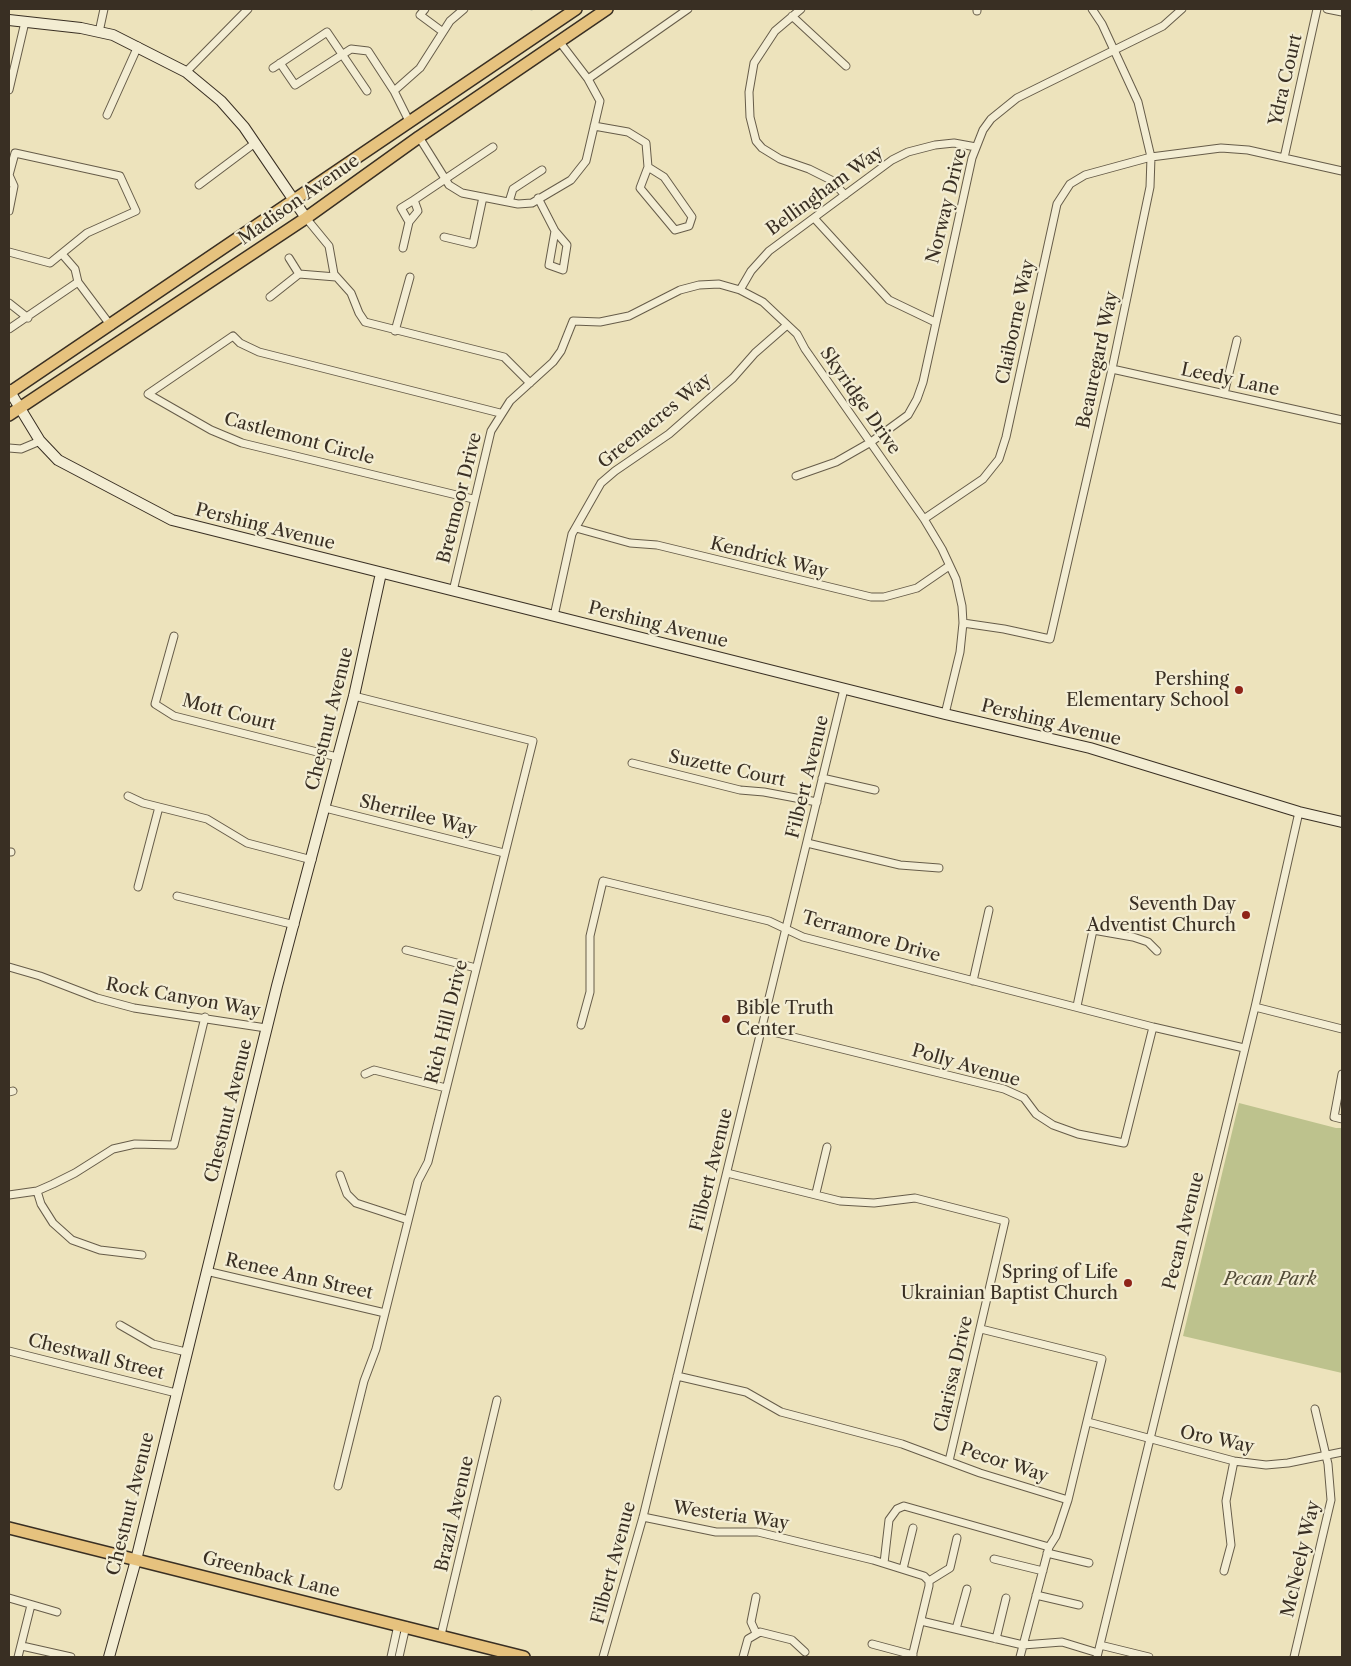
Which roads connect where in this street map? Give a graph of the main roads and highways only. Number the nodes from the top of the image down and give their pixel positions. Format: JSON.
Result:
{"nodes":[{"id":1,"x":576,"y":9,"type":"edge"},
{"id":2,"x":607,"y":9,"type":"edge"},
{"id":3,"x":9,"y":392,"type":"edge"},
{"id":4,"x":14,"y":412,"type":"edge"},
{"id":5,"x":9,"y":1528,"type":"edge"},
{"id":6,"x":524,"y":1657,"type":"edge"}],
"edges":[{"from":1,"to":3,"type":"main road","name":"Madison Avenue"},
{"from":2,"to":4,"type":"main road","name":"Madison Avenue"},
{"from":5,"to":6,"type":"main road","name":"Greenback Lane"}]}
